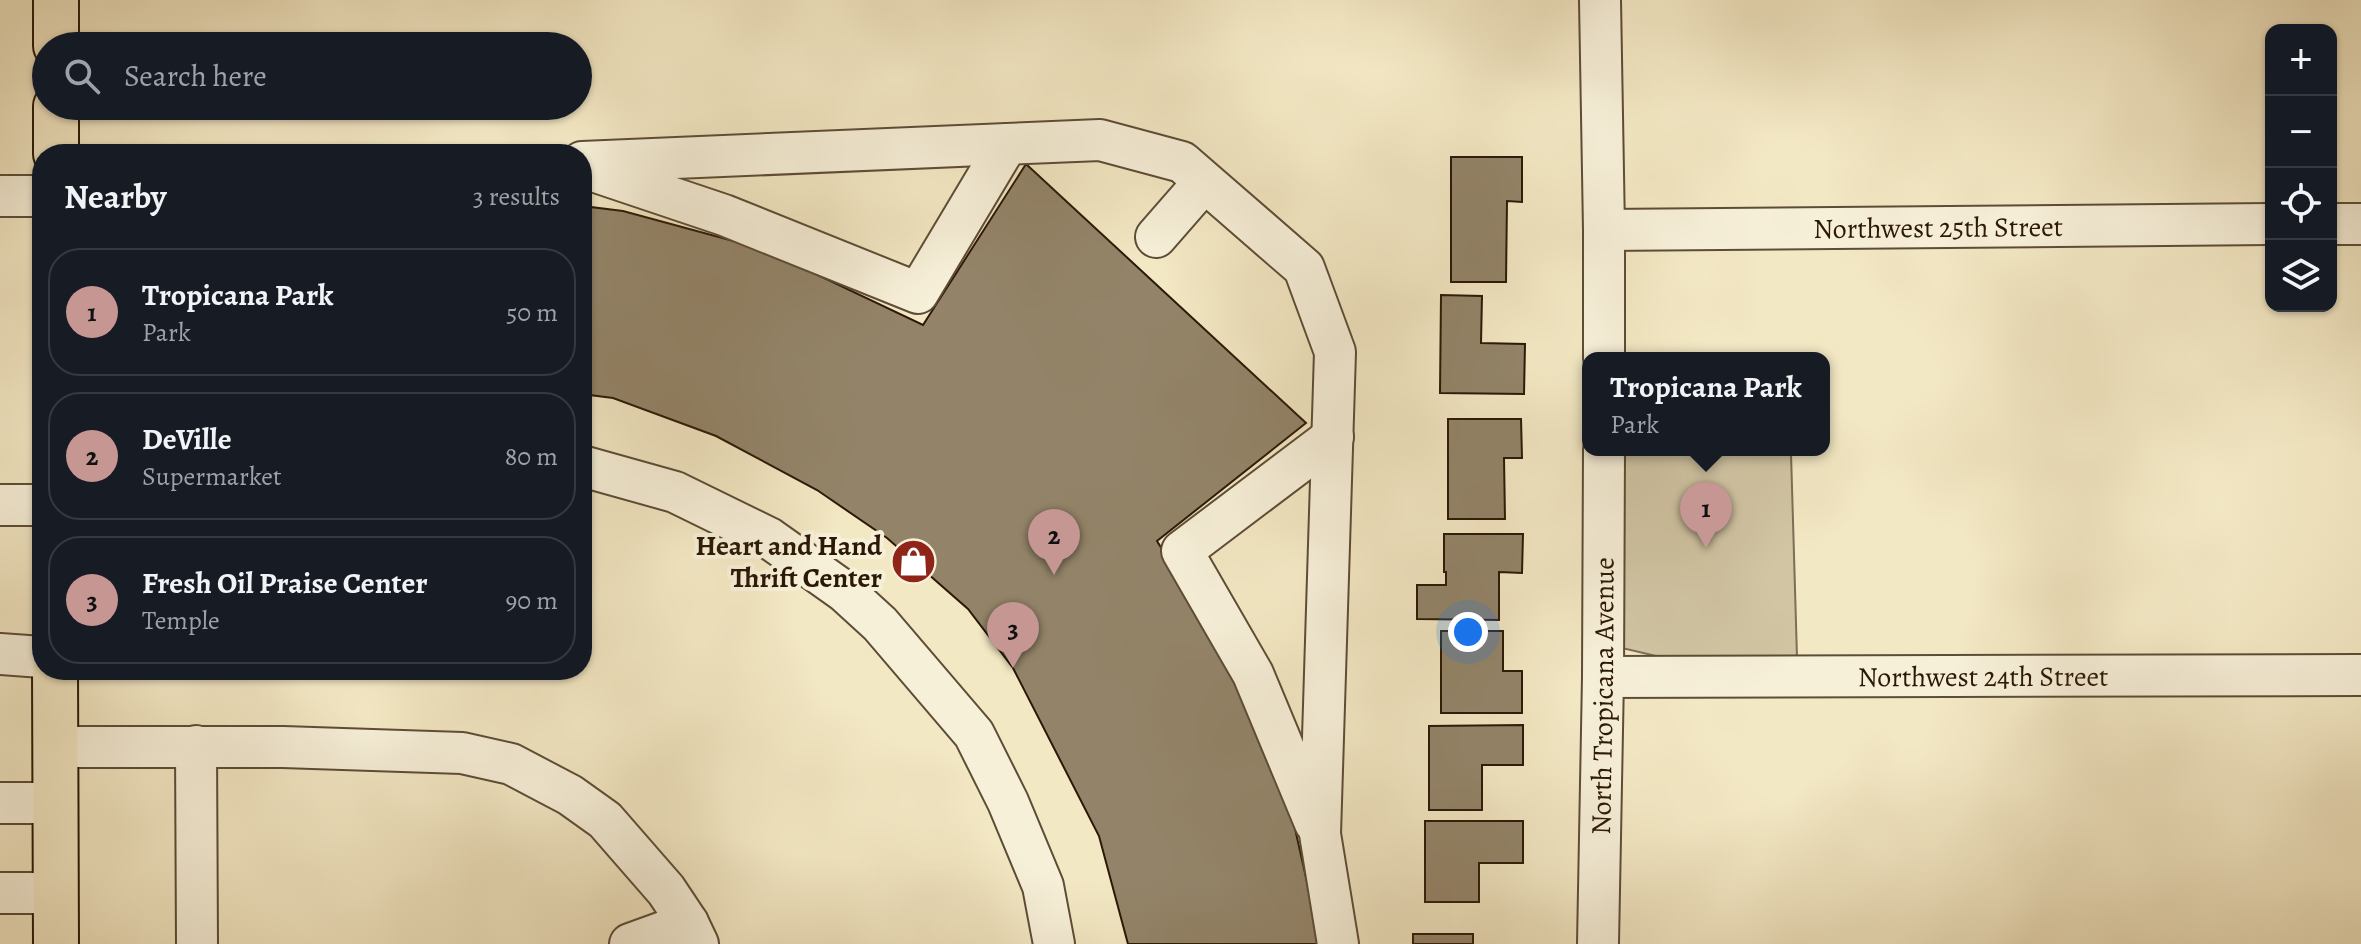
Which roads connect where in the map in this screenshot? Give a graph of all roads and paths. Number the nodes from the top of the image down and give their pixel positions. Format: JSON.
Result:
{"nodes":[{"id":1,"x":56,"y":0,"type":"edge"},
{"id":2,"x":1600,"y":0,"type":"edge"},
{"id":3,"x":56,"y":32,"type":"edge"},
{"id":4,"x":56,"y":120,"type":"edge"},
{"id":5,"x":56,"y":144,"type":"edge"},
{"id":6,"x":1007,"y":144,"type":"junction"},
{"id":7,"x":592,"y":165,"type":"edge"},
{"id":8,"x":592,"y":169,"type":"edge"},
{"id":9,"x":1204,"y":182,"type":"junction"},
{"id":10,"x":0,"y":196,"type":"edge"},
{"id":11,"x":32,"y":196,"type":"edge"},
{"id":12,"x":2265,"y":224,"type":"edge"},
{"id":13,"x":2337,"y":224,"type":"edge"},
{"id":14,"x":2361,"y":224,"type":"edge"},
{"id":15,"x":1604,"y":230,"type":"junction"},
{"id":16,"x":1156,"y":237,"type":"dead end"},
{"id":17,"x":1604,"y":352,"type":"edge"},
{"id":18,"x":1333,"y":437,"type":"junction"},
{"id":19,"x":1604,"y":456,"type":"edge"},
{"id":20,"x":592,"y":469,"type":"edge"},
{"id":21,"x":0,"y":505,"type":"edge"},
{"id":22,"x":32,"y":505,"type":"edge"},
{"id":23,"x":0,"y":654,"type":"edge"},
{"id":24,"x":32,"y":656,"type":"edge"},
{"id":25,"x":2361,"y":675,"type":"edge"},
{"id":26,"x":1603,"y":677,"type":"junction"},
{"id":27,"x":55,"y":680,"type":"edge"},
{"id":28,"x":196,"y":746,"type":"junction"},
{"id":29,"x":56,"y":747,"type":"junction"},
{"id":30,"x":0,"y":803,"type":"edge"},
{"id":31,"x":56,"y":803,"type":"junction"},
{"id":32,"x":1320,"y":834,"type":"junction"},
{"id":33,"x":0,"y":893,"type":"edge"},
{"id":34,"x":56,"y":893,"type":"junction"},
{"id":35,"x":693,"y":934,"type":"edge"},
{"id":36,"x":56,"y":944,"type":"edge"},
{"id":37,"x":197,"y":944,"type":"edge"},
{"id":38,"x":630,"y":944,"type":"edge"},
{"id":39,"x":1054,"y":944,"type":"edge"},
{"id":40,"x":1338,"y":944,"type":"edge"},
{"id":41,"x":1598,"y":944,"type":"edge"}],
"edges":[{"from":1,"to":3,"type":"main road"},
{"from":2,"to":15,"type":"street"},
{"from":4,"to":5,"type":"main road"},
{"from":6,"to":7,"type":"street"},
{"from":6,"to":8,"type":"street"},
{"from":6,"to":9,"type":"street"},
{"from":9,"to":16,"type":"street"},
{"from":9,"to":18,"type":"street"},
{"from":10,"to":11,"type":"street"},
{"from":12,"to":15,"type":"street","name":"Northwest 25th Street"},
{"from":13,"to":14,"type":"street"},
{"from":15,"to":17,"type":"street"},
{"from":18,"to":32,"type":"street"},
{"from":18,"to":32,"type":"street"},
{"from":19,"to":26,"type":"street","name":"North Tropicana Avenue"},
{"from":20,"to":39,"type":"street"},
{"from":21,"to":22,"type":"street"},
{"from":23,"to":24,"type":"street"},
{"from":25,"to":26,"type":"street","name":"Northwest 24th Street"},
{"from":26,"to":41,"type":"street","name":"North Tropicana Avenue"},
{"from":27,"to":29,"type":"main road"},
{"from":28,"to":29,"type":"street"},
{"from":28,"to":35,"type":"street"},
{"from":28,"to":37,"type":"street"},
{"from":29,"to":31,"type":"main road"},
{"from":30,"to":31,"type":"street"},
{"from":31,"to":34,"type":"main road"},
{"from":32,"to":40,"type":"street"},
{"from":33,"to":34,"type":"street"},
{"from":34,"to":36,"type":"main road"},
{"from":35,"to":38,"type":"street"}]}
